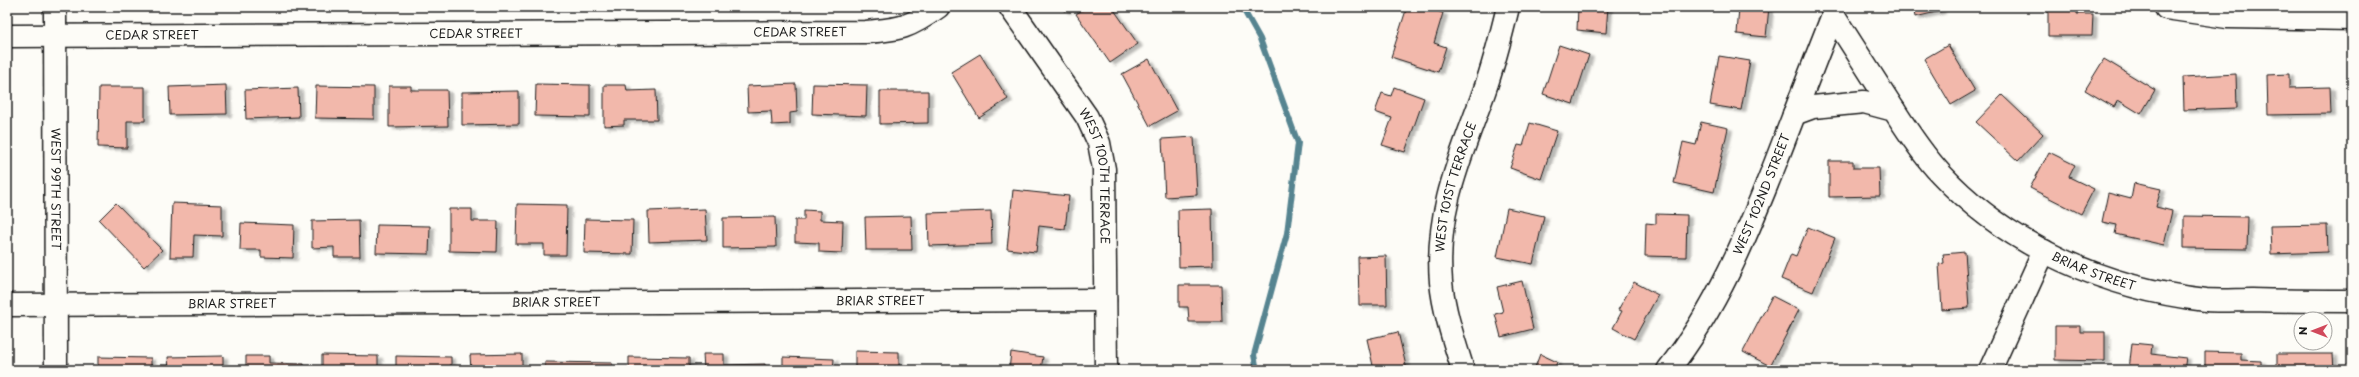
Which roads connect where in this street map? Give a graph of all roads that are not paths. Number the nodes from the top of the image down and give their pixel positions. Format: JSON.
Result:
{"nodes":[{"id":1,"x":55,"y":7,"type":"edge"},
{"id":2,"x":938,"y":7,"type":"edge"},
{"id":3,"x":1010,"y":7,"type":"edge"},
{"id":4,"x":1508,"y":7,"type":"edge"},
{"id":5,"x":2166,"y":8,"type":"edge"},
{"id":6,"x":1832,"y":11,"type":"edge"},
{"id":7,"x":2352,"y":19,"type":"edge"},
{"id":8,"x":7,"y":36,"type":"edge"},
{"id":9,"x":55,"y":37,"type":"junction"},
{"id":10,"x":1894,"y":110,"type":"junction"},
{"id":11,"x":1794,"y":114,"type":"junction"},
{"id":12,"x":2044,"y":251,"type":"junction"},
{"id":13,"x":1105,"y":300,"type":"junction"},
{"id":14,"x":2352,"y":301,"type":"edge"},
{"id":15,"x":7,"y":305,"type":"edge"},
{"id":16,"x":56,"y":305,"type":"junction"},
{"id":17,"x":56,"y":370,"type":"edge"},
{"id":18,"x":1106,"y":370,"type":"edge"},
{"id":19,"x":1463,"y":370,"type":"edge"},
{"id":20,"x":1668,"y":370,"type":"edge"},
{"id":21,"x":1990,"y":370,"type":"edge"}],
"edges":[{"from":1,"to":9,"type":"street","name":"WEST 99TH STREET"},
{"from":2,"to":9,"type":"street","name":"CEDAR STREET"},
{"from":3,"to":13,"type":"street","name":"WEST 100TH TERRACE"},
{"from":4,"to":19,"type":"street","name":"WEST 101ST TERRACE"},
{"from":5,"to":7,"type":"street"},
{"from":6,"to":10,"type":"street","name":"BRIAR STREET"},
{"from":6,"to":11,"type":"street","name":"WEST 102ND STREET"},
{"from":8,"to":9,"type":"street","name":"CEDAR STREET"},
{"from":9,"to":16,"type":"street","name":"WEST 99TH STREET"},
{"from":10,"to":11,"type":"street"},
{"from":10,"to":12,"type":"street","name":"BRIAR STREET"},
{"from":11,"to":20,"type":"street","name":"WEST 102ND STREET"},
{"from":12,"to":14,"type":"street","name":"BRIAR STREET"},
{"from":12,"to":21,"type":"street"},
{"from":13,"to":16,"type":"street","name":"BRIAR STREET"},
{"from":13,"to":18,"type":"street","name":"WEST 100TH TERRACE"},
{"from":15,"to":16,"type":"street","name":"BRIAR STREET"},
{"from":16,"to":17,"type":"street","name":"WEST 99TH STREET"}]}
